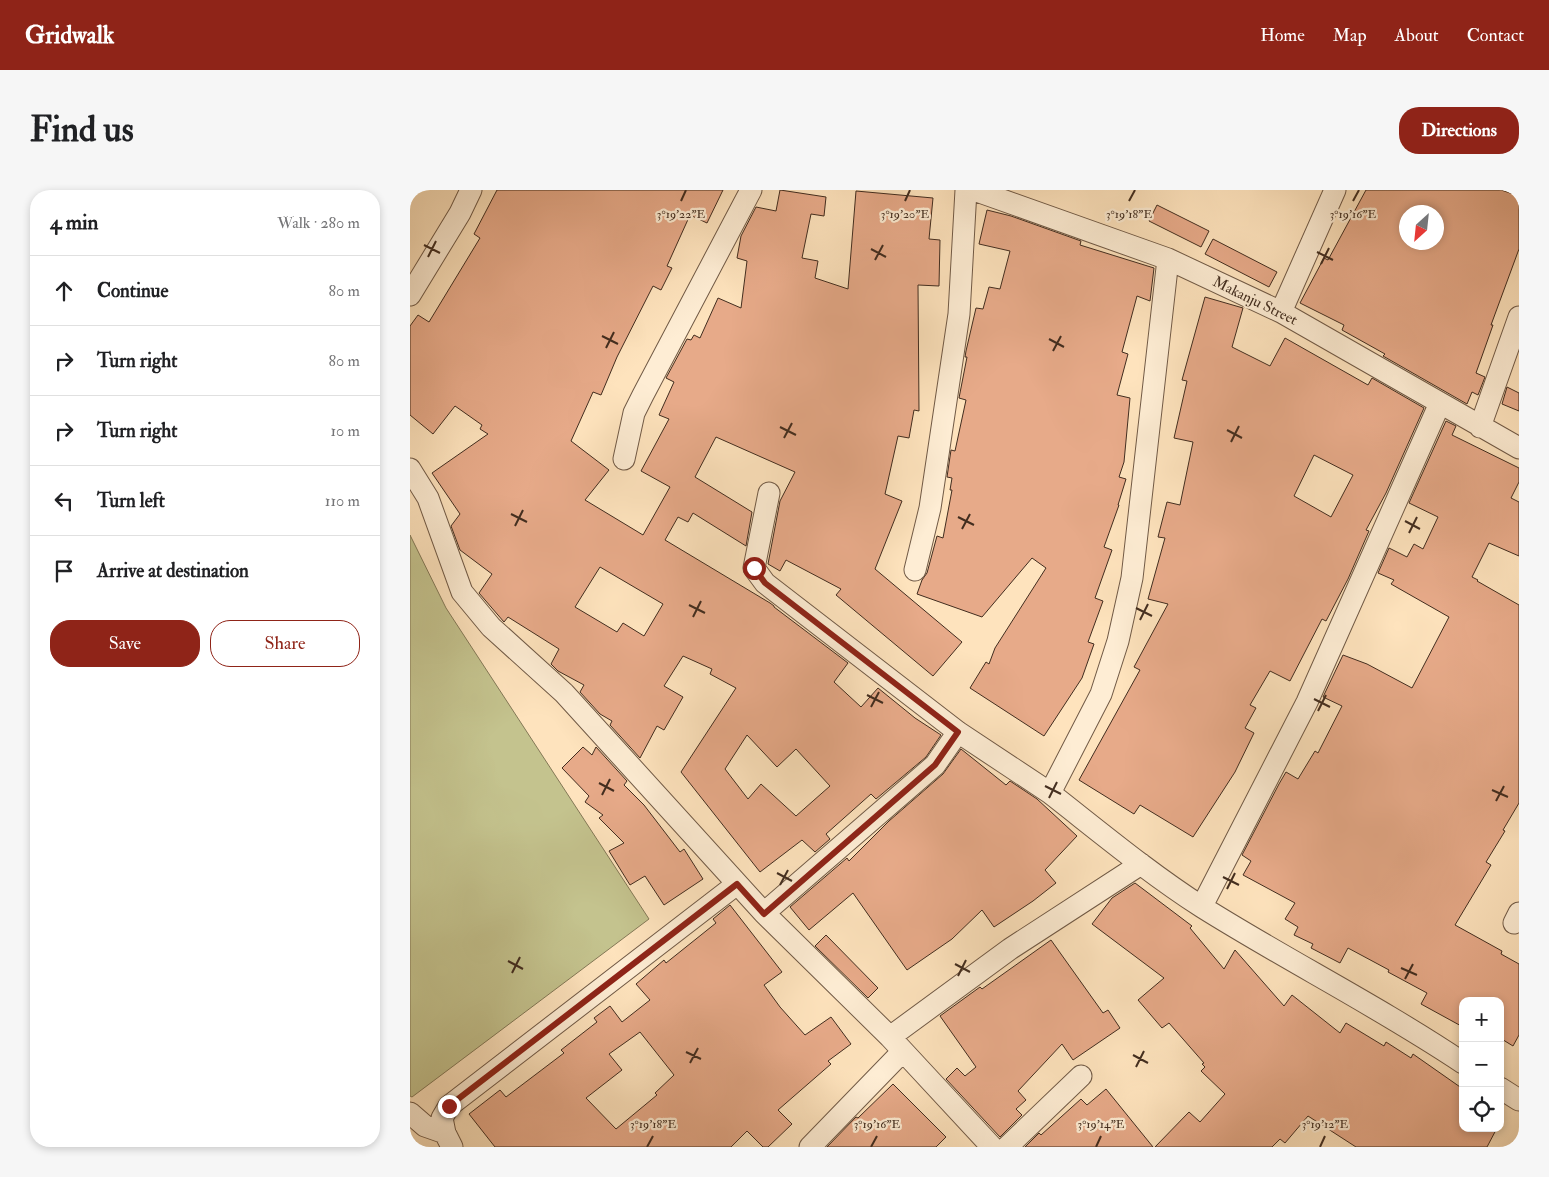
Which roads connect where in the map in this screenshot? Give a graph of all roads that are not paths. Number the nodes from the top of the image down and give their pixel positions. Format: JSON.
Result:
{"nodes":[{"id":1,"x":471,"y":190,"type":"edge"},
{"id":2,"x":751,"y":190,"type":"edge"},
{"id":3,"x":966,"y":190,"type":"edge"},
{"id":4,"x":974,"y":190,"type":"edge"},
{"id":5,"x":1335,"y":190,"type":"edge"},
{"id":6,"x":1168,"y":259,"type":"junction"},
{"id":7,"x":410,"y":295,"type":"edge"},
{"id":8,"x":1282,"y":312,"type":"junction"},
{"id":9,"x":1519,"y":317,"type":"edge"},
{"id":10,"x":1440,"y":403,"type":"junction"},
{"id":11,"x":1480,"y":427,"type":"junction"},
{"id":12,"x":1519,"y":448,"type":"edge"},
{"id":13,"x":624,"y":460,"type":"dead end"},
{"id":14,"x":410,"y":469,"type":"edge"},
{"id":15,"x":769,"y":493,"type":"dead end"},
{"id":16,"x":915,"y":570,"type":"dead end"},
{"id":17,"x":958,"y":732,"type":"junction"},
{"id":18,"x":1050,"y":793,"type":"junction"},
{"id":19,"x":1141,"y":864,"type":"junction"},
{"id":20,"x":737,"y":884,"type":"junction"},
{"id":21,"x":1202,"y":906,"type":"junction"},
{"id":22,"x":764,"y":914,"type":"junction"},
{"id":23,"x":897,"y":1044,"type":"junction"},
{"id":24,"x":1459,"y":1060,"type":"edge"},
{"id":25,"x":1081,"y":1076,"type":"dead end"},
{"id":26,"x":1504,"y":1091,"type":"edge"},
{"id":27,"x":1519,"y":1100,"type":"edge"},
{"id":28,"x":410,"y":1113,"type":"edge"},
{"id":29,"x":449,"y":1140,"type":"edge"},
{"id":30,"x":810,"y":1147,"type":"edge"},
{"id":31,"x":992,"y":1147,"type":"edge"},
{"id":32,"x":1007,"y":1147,"type":"edge"}],
"edges":[{"from":1,"to":7,"type":"street"},
{"from":2,"to":13,"type":"street"},
{"from":3,"to":16,"type":"street"},
{"from":4,"to":6,"type":"street","name":"Makanju Street"},
{"from":5,"to":8,"type":"street"},
{"from":6,"to":8,"type":"street","name":"Makanju Street"},
{"from":6,"to":18,"type":"street"},
{"from":8,"to":10,"type":"street","name":"Makanju Street"},
{"from":9,"to":11,"type":"street"},
{"from":10,"to":11,"type":"street","name":"Makanju Street"},
{"from":10,"to":21,"type":"street"},
{"from":11,"to":12,"type":"street","name":"Makanju Street"},
{"from":14,"to":20,"type":"street"},
{"from":15,"to":17,"type":"street"},
{"from":17,"to":18,"type":"street"},
{"from":17,"to":22,"type":"street"},
{"from":18,"to":19,"type":"street"},
{"from":19,"to":21,"type":"street"},
{"from":19,"to":23,"type":"street"},
{"from":20,"to":22,"type":"street"},
{"from":20,"to":29,"type":"street"},
{"from":21,"to":24,"type":"street"},
{"from":22,"to":23,"type":"street"},
{"from":23,"to":30,"type":"street"},
{"from":23,"to":31,"type":"street"},
{"from":25,"to":32,"type":"street"},
{"from":26,"to":27,"type":"street"},
{"from":28,"to":29,"type":"street"}]}
